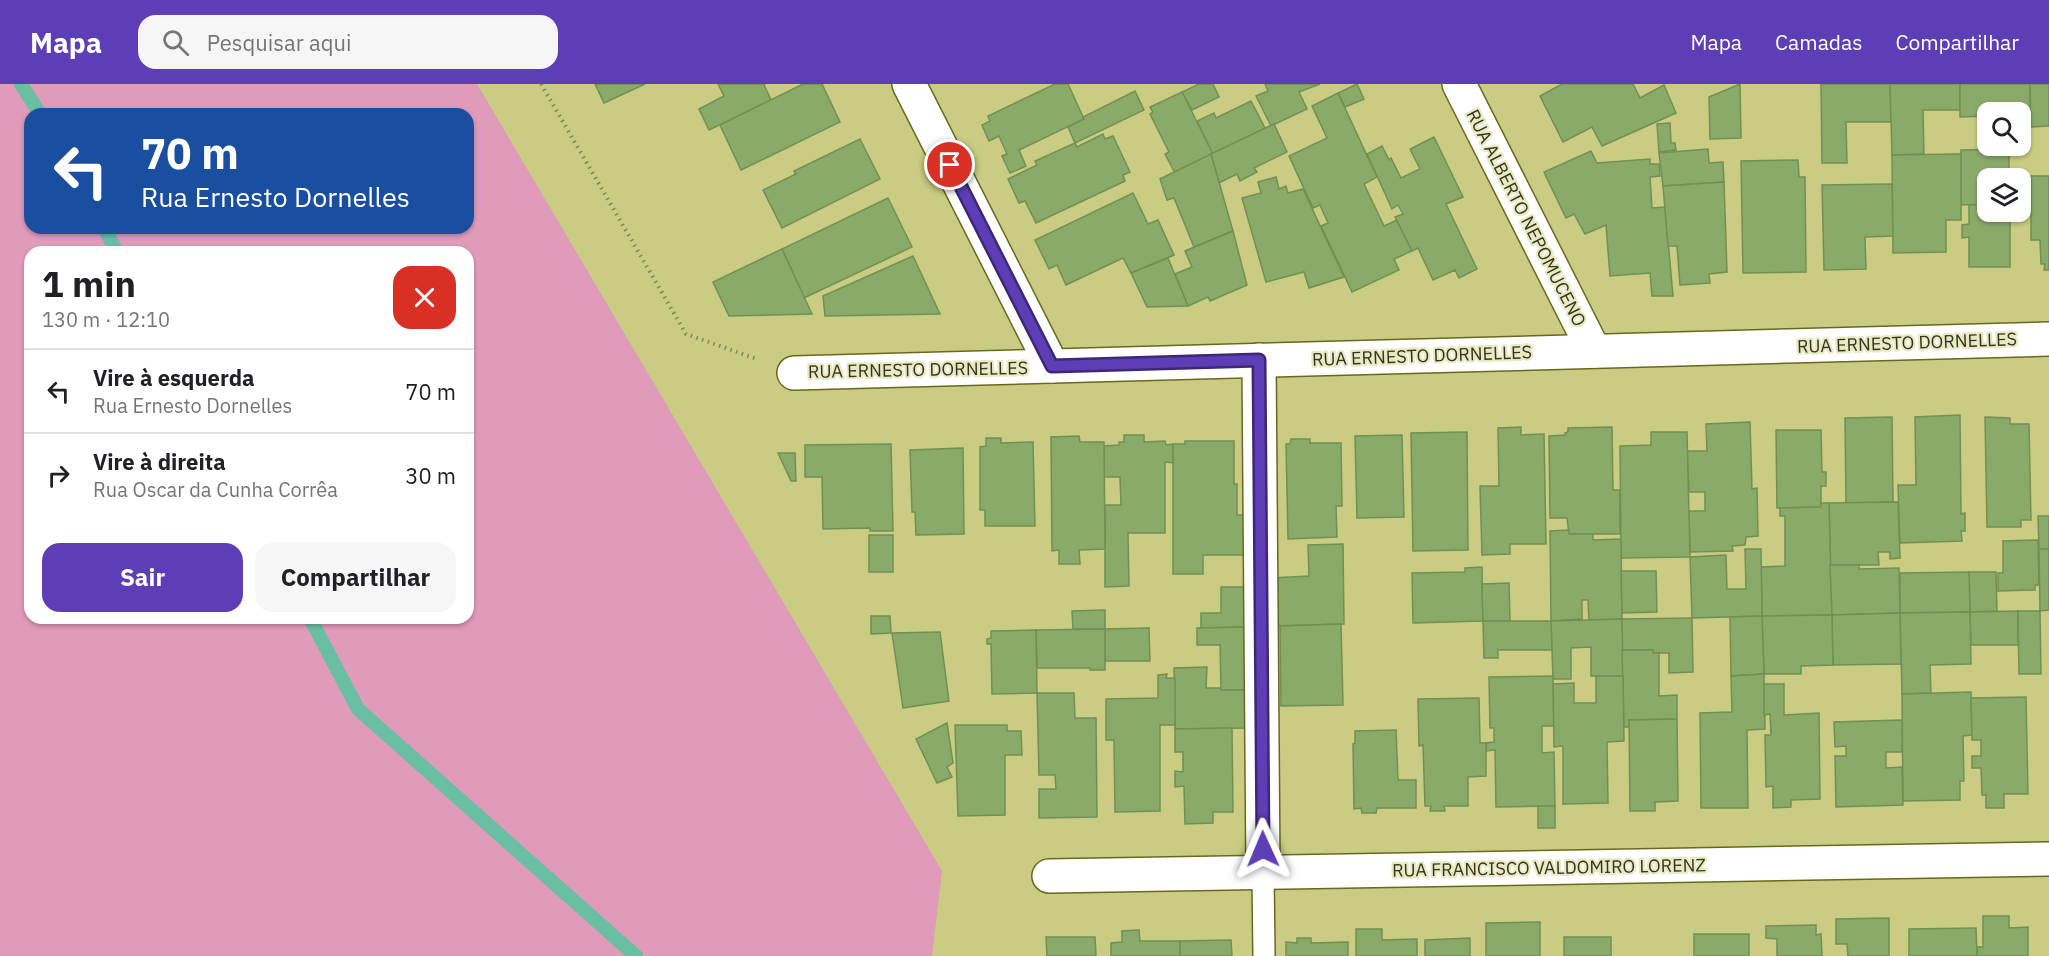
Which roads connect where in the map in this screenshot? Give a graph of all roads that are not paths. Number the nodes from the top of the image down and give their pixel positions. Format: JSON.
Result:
{"nodes":[{"id":1,"x":909,"y":84,"type":"edge"},
{"id":2,"x":1459,"y":84,"type":"edge"},
{"id":3,"x":2049,"y":339,"type":"edge"},
{"id":4,"x":1594,"y":351,"type":"junction"},
{"id":5,"x":1259,"y":360,"type":"junction"},
{"id":6,"x":1052,"y":366,"type":"junction"},
{"id":7,"x":794,"y":373,"type":"road end"},
{"id":8,"x":2049,"y":859,"type":"edge"},
{"id":9,"x":1263,"y":873,"type":"junction"},
{"id":10,"x":1049,"y":876,"type":"dead end"},
{"id":11,"x":1264,"y":956,"type":"edge"}],
"edges":[{"from":1,"to":6,"type":"street"},
{"from":2,"to":4,"type":"street","name":"RUA ALBERTO NEPOMUCENO"},
{"from":3,"to":4,"type":"street","name":"RUA ERNESTO DORNELLES"},
{"from":4,"to":5,"type":"street","name":"RUA ERNESTO DORNELLES"},
{"from":5,"to":6,"type":"street","name":"RUA ERNESTO DORNELLES"},
{"from":5,"to":9,"type":"street"},
{"from":6,"to":7,"type":"street","name":"RUA ERNESTO DORNELLES"},
{"from":8,"to":9,"type":"street","name":"RUA FRANCISCO VALDOMIRO LORENZ"},
{"from":9,"to":10,"type":"street","name":"RUA FRANCISCO VALDOMIRO LORENZ"},
{"from":9,"to":11,"type":"lane"}]}
